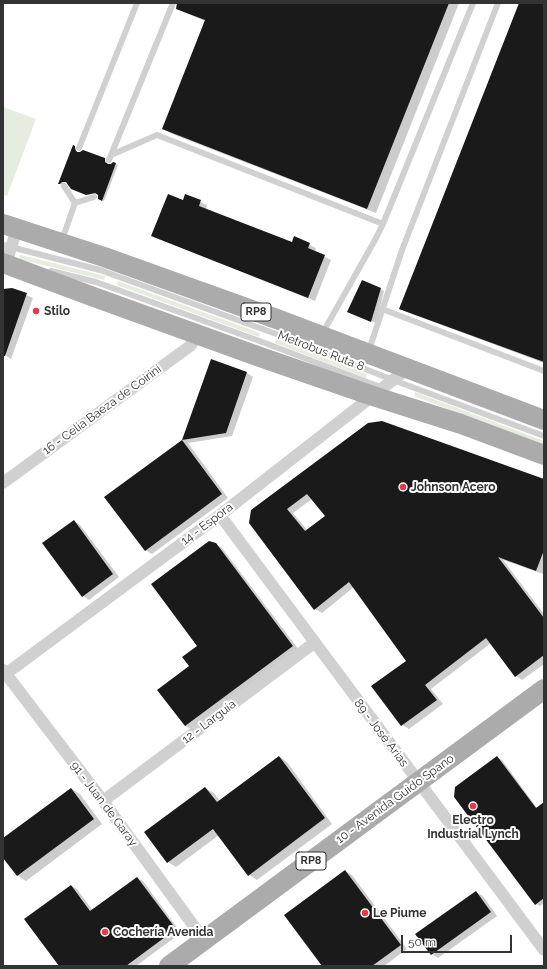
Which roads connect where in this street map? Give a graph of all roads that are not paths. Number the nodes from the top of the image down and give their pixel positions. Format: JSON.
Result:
{"nodes":[{"id":1,"x":137,"y":3,"type":"edge"},
{"id":2,"x":173,"y":3,"type":"edge"},
{"id":3,"x":473,"y":3,"type":"edge"},
{"id":4,"x":498,"y":3,"type":"edge"},
{"id":5,"x":79,"y":148,"type":"dead end"},
{"id":6,"x":64,"y":186,"type":"dead end"},
{"id":7,"x":94,"y":198,"type":"dead end"},
{"id":8,"x":75,"y":203,"type":"junction"},
{"id":9,"x":383,"y":224,"type":"junction"},
{"id":10,"x":61,"y":243,"type":"junction"},
{"id":11,"x":7,"y":248,"type":"edge"},
{"id":12,"x":382,"y":309,"type":"junction"},
{"id":13,"x":199,"y":334,"type":"junction"},
{"id":14,"x":321,"y":336,"type":"junction"},
{"id":15,"x":368,"y":353,"type":"junction"},
{"id":16,"x":544,"y":371,"type":"edge"},
{"id":17,"x":389,"y":385,"type":"junction"},
{"id":18,"x":411,"y":401,"type":"dead end"},
{"id":19,"x":544,"y":420,"type":"edge"},
{"id":20,"x":461,"y":424,"type":"junction"},
{"id":21,"x":544,"y":436,"type":"edge"},
{"id":22,"x":544,"y":455,"type":"edge"},
{"id":23,"x":3,"y":483,"type":"edge"},
{"id":24,"x":220,"y":515,"type":"junction"},
{"id":25,"x":314,"y":643,"type":"junction"},
{"id":26,"x":4,"y":673,"type":"edge"},
{"id":27,"x":544,"y":689,"type":"edge"},
{"id":28,"x":418,"y":782,"type":"junction"},
{"id":29,"x":103,"y":801,"type":"junction"},
{"id":30,"x":204,"y":940,"type":"junction"},
{"id":31,"x":544,"y":950,"type":"edge"},
{"id":32,"x":169,"y":966,"type":"edge"}],
"edges":[{"from":1,"to":5,"type":"lane"},
{"from":2,"to":9,"type":"lane"},
{"from":3,"to":9,"type":"lane"},
{"from":4,"to":12,"type":"lane"},
{"from":6,"to":8,"type":"lane"},
{"from":7,"to":8,"type":"lane"},
{"from":8,"to":10,"type":"lane"},
{"from":9,"to":14,"type":"lane"},
{"from":10,"to":11,"type":"main road","number":"RP8"},
{"from":10,"to":14,"type":"main road","number":"RP8"},
{"from":11,"to":13,"type":"main road","number":"RP8"},
{"from":11,"to":17,"type":"lane","name":"Metrobus Ruta 8"},
{"from":11,"to":17,"type":"lane","name":"Metrobus Ruta 8"},
{"from":12,"to":15,"type":"lane"},
{"from":12,"to":16,"type":"lane"},
{"from":13,"to":17,"type":"main road","number":"RP8"},
{"from":13,"to":23,"type":"street","name":"16 - Celia Baeza de Coirini"},
{"from":14,"to":15,"type":"main road","number":"RP8"},
{"from":15,"to":17,"type":"main road","number":"RP8"},
{"from":17,"to":19,"type":"main road","number":"RP8"},
{"from":17,"to":20,"type":"main road","number":"RP8"},
{"from":17,"to":21,"type":"lane","name":"Metrobus Ruta 8"},
{"from":17,"to":24,"type":"street","name":"14 - Espora"},
{"from":18,"to":20,"type":"lane"},
{"from":20,"to":22,"type":"main road","number":"RP8"},
{"from":24,"to":25,"type":"street","name":"89 - José Arias"},
{"from":24,"to":26,"type":"street","name":"14 - Espora"},
{"from":25,"to":28,"type":"street","name":"89 - José Arias"},
{"from":25,"to":29,"type":"street","name":"12 - Larguía"},
{"from":26,"to":29,"type":"street","name":"91 - Juan de Garay"},
{"from":27,"to":28,"type":"main road","name":"10 - Avenida Guido Spano","number":"RP8"},
{"from":28,"to":30,"type":"main road","name":"10 - Avenida Guido Spano","number":"RP8"},
{"from":28,"to":31,"type":"street","name":"89 - José Arias"},
{"from":29,"to":30,"type":"street","name":"91 - Juan de Garay"},
{"from":30,"to":32,"type":"main road","name":"10 - Avenida Guido Spano","number":"RP8"}]}
